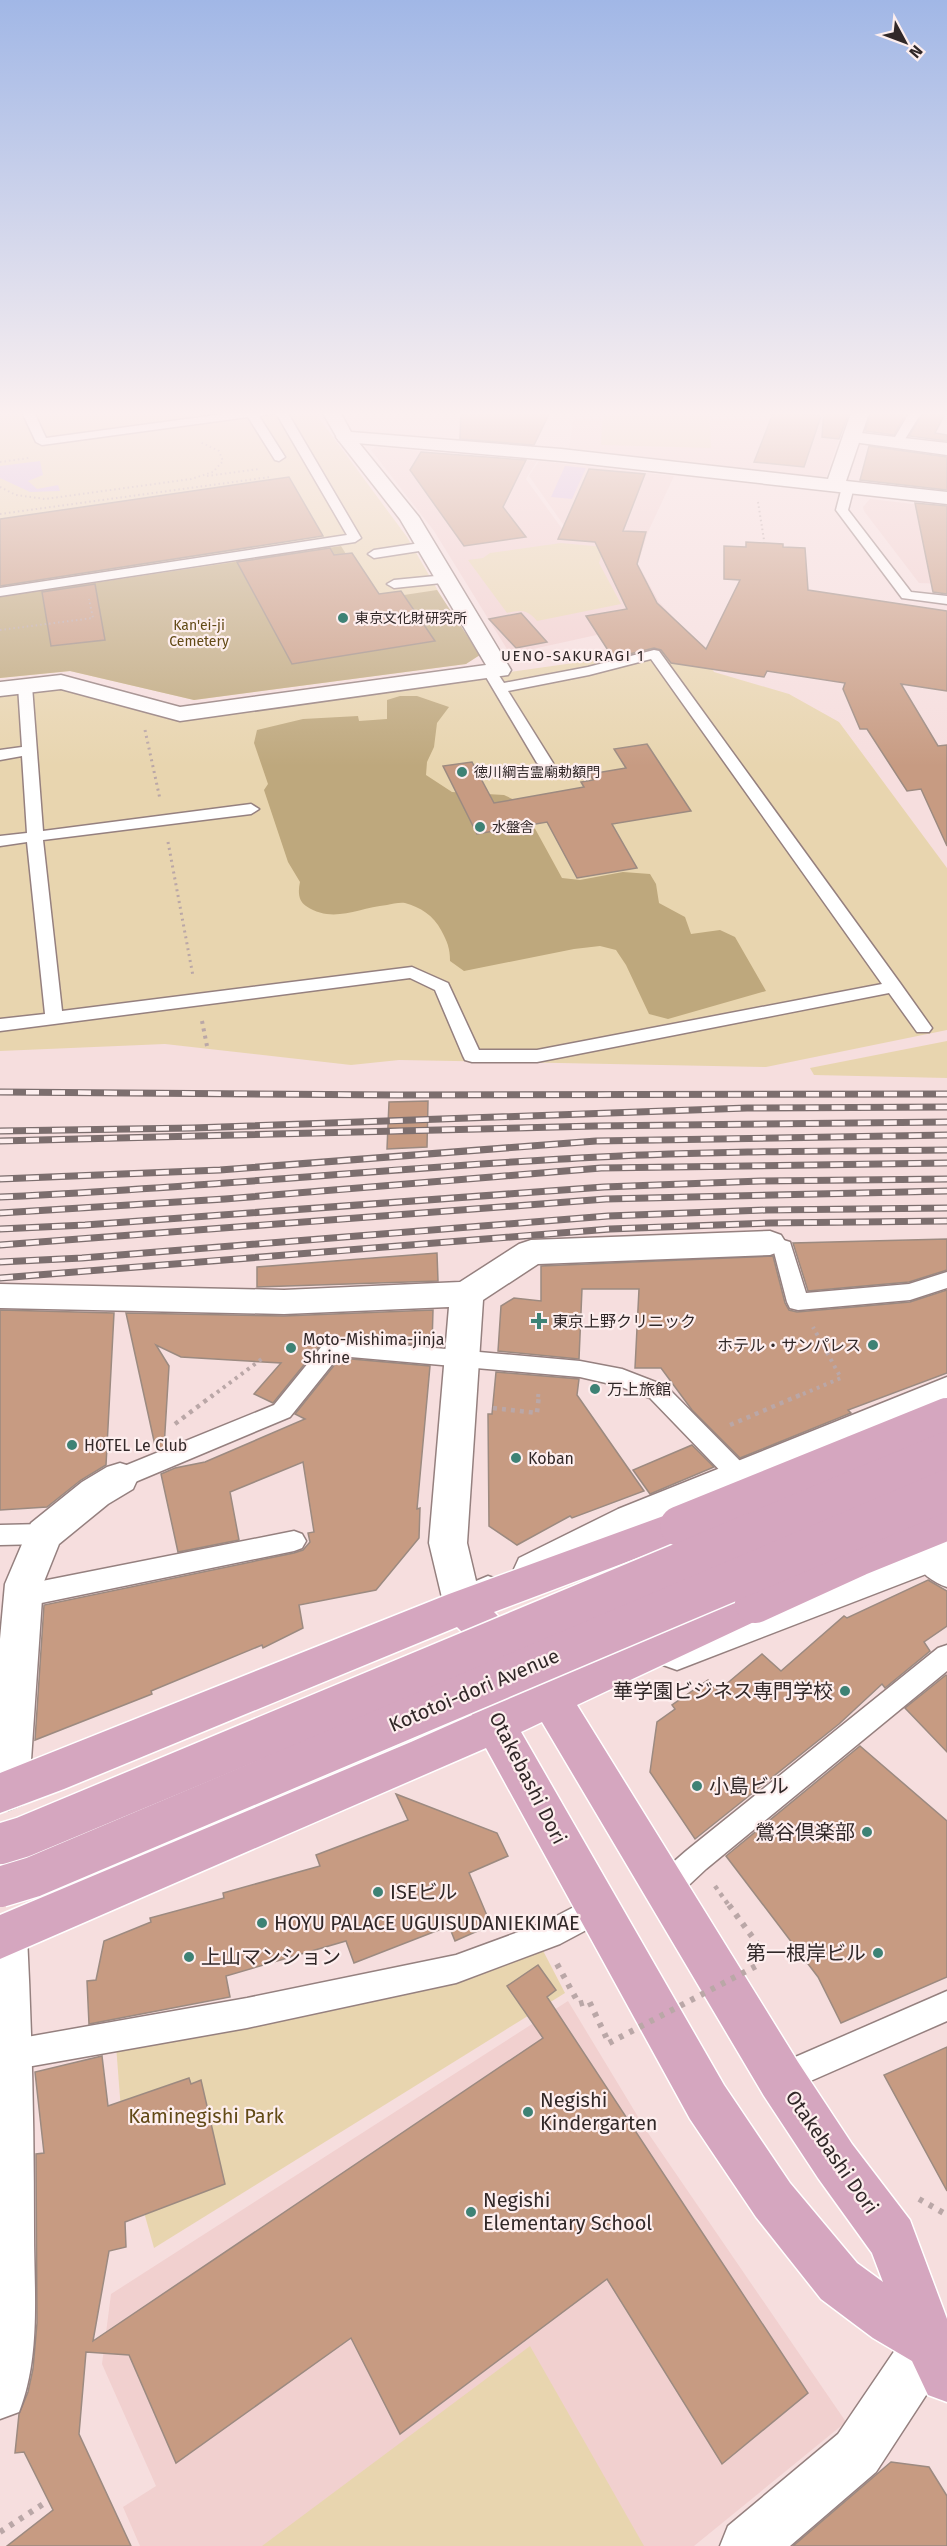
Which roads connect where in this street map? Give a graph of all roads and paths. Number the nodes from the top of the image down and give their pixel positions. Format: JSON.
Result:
{"nodes":[{"id":1,"x":350,"y":529,"type":"edge"},
{"id":2,"x":416,"y":529,"type":"edge"},
{"id":3,"x":762,"y":529,"type":"edge"},
{"id":4,"x":856,"y":529,"type":"edge"},
{"id":5,"x":764,"y":540,"type":"dead end"},
{"id":6,"x":427,"y":546,"type":"junction"},
{"id":7,"x":374,"y":554,"type":"dead end"},
{"id":8,"x":446,"y":579,"type":"junction"},
{"id":9,"x":394,"y":584,"type":"dead end"},
{"id":10,"x":0,"y":592,"type":"edge"},
{"id":11,"x":89,"y":599,"type":"dead end"},
{"id":12,"x":947,"y":600,"type":"edge"},
{"id":13,"x":0,"y":630,"type":"edge"},
{"id":14,"x":494,"y":680,"type":"junction"},
{"id":15,"x":25,"y":686,"type":"junction"},
{"id":16,"x":0,"y":689,"type":"edge"},
{"id":17,"x":145,"y":729,"type":"dead end"},
{"id":18,"x":28,"y":751,"type":"junction"},
{"id":19,"x":0,"y":755,"type":"edge"},
{"id":20,"x":545,"y":763,"type":"dead end"},
{"id":21,"x":250,"y":808,"type":"dead end"},
{"id":22,"x":164,"y":820,"type":"junction"},
{"id":23,"x":35,"y":837,"type":"junction"},
{"id":24,"x":0,"y":841,"type":"edge"},
{"id":25,"x":894,"y":987,"type":"junction"},
{"id":26,"x":197,"y":999,"type":"junction"},
{"id":27,"x":54,"y":1017,"type":"junction"},
{"id":28,"x":0,"y":1025,"type":"edge"},
{"id":29,"x":923,"y":1028,"type":"dead end"},
{"id":30,"x":207,"y":1046,"type":"dead end"},
{"id":31,"x":770,"y":1244,"type":"joint"},
{"id":32,"x":947,"y":1281,"type":"edge"},
{"id":33,"x":467,"y":1294,"type":"junction"},
{"id":34,"x":0,"y":1296,"type":"edge"},
{"id":35,"x":798,"y":1302,"type":"junction"},
{"id":36,"x":263,"y":1358,"type":"dead end"},
{"id":37,"x":462,"y":1360,"type":"junction"},
{"id":38,"x":541,"y":1365,"type":"junction"},
{"id":39,"x":947,"y":1391,"type":"edge"},
{"id":40,"x":458,"y":1405,"type":"junction"},
{"id":41,"x":947,"y":1418,"type":"edge"},
{"id":42,"x":165,"y":1431,"type":"dead end"},
{"id":43,"x":702,"y":1437,"type":"junction"},
{"id":44,"x":947,"y":1452,"type":"edge"},
{"id":45,"x":741,"y":1476,"type":"junction"},
{"id":46,"x":120,"y":1478,"type":"joint"},
{"id":47,"x":947,"y":1490,"type":"edge"},
{"id":48,"x":947,"y":1520,"type":"edge"},
{"id":49,"x":44,"y":1534,"type":"junction"},
{"id":50,"x":0,"y":1535,"type":"edge"},
{"id":51,"x":294,"y":1541,"type":"dead end"},
{"id":52,"x":940,"y":1562,"type":"edge"},
{"id":53,"x":22,"y":1596,"type":"junction"},
{"id":54,"x":463,"y":1606,"type":"junction"},
{"id":55,"x":947,"y":1656,"type":"edge"},
{"id":56,"x":550,"y":1698,"type":"junction"},
{"id":57,"x":495,"y":1725,"type":"junction"},
{"id":58,"x":4,"y":1792,"type":"edge"},
{"id":59,"x":0,"y":1844,"type":"edge"},
{"id":60,"x":715,"y":1885,"type":"dead end"},
{"id":61,"x":0,"y":1887,"type":"edge"},
{"id":62,"x":664,"y":1889,"type":"junction"},
{"id":63,"x":597,"y":1909,"type":"junction"},
{"id":64,"x":2,"y":1936,"type":"edge"},
{"id":65,"x":767,"y":1958,"type":"dead end"},
{"id":66,"x":758,"y":1965,"type":"dead end"},
{"id":67,"x":558,"y":1966,"type":"dead end"},
{"id":68,"x":947,"y":2006,"type":"edge"},
{"id":69,"x":10,"y":2055,"type":"junction"},
{"id":70,"x":781,"y":2079,"type":"junction"},
{"id":71,"x":912,"y":2192,"type":"dead end"},
{"id":72,"x":947,"y":2215,"type":"edge"},
{"id":73,"x":943,"y":2348,"type":"edge"},
{"id":74,"x":0,"y":2393,"type":"edge"},
{"id":75,"x":48,"y":2501,"type":"dead end"},
{"id":76,"x":0,"y":2532,"type":"edge"},
{"id":77,"x":748,"y":2546,"type":"edge"}],
"edges":[{"from":1,"to":10,"type":"lane"},
{"from":2,"to":6,"type":"street"},
{"from":3,"to":5,"type":"path"},
{"from":4,"to":12,"type":"lane"},
{"from":6,"to":7,"type":"lane"},
{"from":6,"to":8,"type":"street"},
{"from":8,"to":9,"type":"lane"},
{"from":8,"to":14,"type":"street"},
{"from":11,"to":13,"type":"path"},
{"from":14,"to":15,"type":"street"},
{"from":14,"to":20,"type":"lane"},
{"from":14,"to":25,"type":"lane"},
{"from":15,"to":16,"type":"street"},
{"from":15,"to":18,"type":"lane"},
{"from":17,"to":22,"type":"path"},
{"from":18,"to":19,"type":"lane"},
{"from":18,"to":23,"type":"lane"},
{"from":21,"to":22,"type":"lane"},
{"from":22,"to":23,"type":"lane"},
{"from":22,"to":26,"type":"path"},
{"from":23,"to":24,"type":"lane"},
{"from":23,"to":27,"type":"lane"},
{"from":25,"to":26,"type":"lane"},
{"from":25,"to":29,"type":"lane"},
{"from":26,"to":27,"type":"lane"},
{"from":26,"to":30,"type":"path"},
{"from":27,"to":28,"type":"lane"},
{"from":31,"to":33,"type":"street"},
{"from":31,"to":35,"type":"lane"},
{"from":32,"to":35,"type":"lane"},
{"from":33,"to":34,"type":"street"},
{"from":33,"to":37,"type":"street"},
{"from":35,"to":43,"type":"path"},
{"from":36,"to":42,"type":"path"},
{"from":37,"to":38,"type":"lane"},
{"from":37,"to":40,"type":"street"},
{"from":37,"to":46,"type":"lane"},
{"from":38,"to":40,"type":"path"},
{"from":38,"to":43,"type":"lane"},
{"from":39,"to":45,"type":"street"},
{"from":40,"to":54,"type":"street"},
{"from":41,"to":54,"type":"main road","bridge":true},
{"from":43,"to":45,"type":"lane"},
{"from":44,"to":59,"type":"main road","bridge":true},
{"from":45,"to":54,"type":"street"},
{"from":46,"to":49,"type":"street"},
{"from":47,"to":61,"type":"main road","name":"Kototoi-dori Avenue","bridge":true},
{"from":48,"to":56,"type":"main road","bridge":true},
{"from":49,"to":50,"type":"lane"},
{"from":49,"to":53,"type":"street"},
{"from":51,"to":53,"type":"lane"},
{"from":52,"to":56,"type":"street"},
{"from":53,"to":58,"type":"street"},
{"from":54,"to":56,"type":"main road","name":"Otakebashi Dori"},
{"from":54,"to":57,"type":"main road","name":"Otakebashi Dori"},
{"from":54,"to":58,"type":"main road"},
{"from":55,"to":62,"type":"lane"},
{"from":56,"to":57,"type":"main road"},
{"from":56,"to":62,"type":"main road","name":"Otakebashi Dori"},
{"from":57,"to":63,"type":"main road","name":"Otakebashi Dori"},
{"from":57,"to":64,"type":"main road"},
{"from":60,"to":65,"type":"path"},
{"from":62,"to":70,"type":"main road","name":"Otakebashi Dori"},
{"from":63,"to":69,"type":"lane"},
{"from":63,"to":73,"type":"main road","name":"Otakebashi Dori"},
{"from":64,"to":69,"type":"street"},
{"from":66,"to":67,"type":"path","bridge":true},
{"from":68,"to":70,"type":"lane"},
{"from":69,"to":74,"type":"street"},
{"from":70,"to":73,"type":"main road","name":"Otakebashi Dori"},
{"from":71,"to":72,"type":"path"},
{"from":73,"to":77,"type":"street"},
{"from":75,"to":76,"type":"path"}]}
